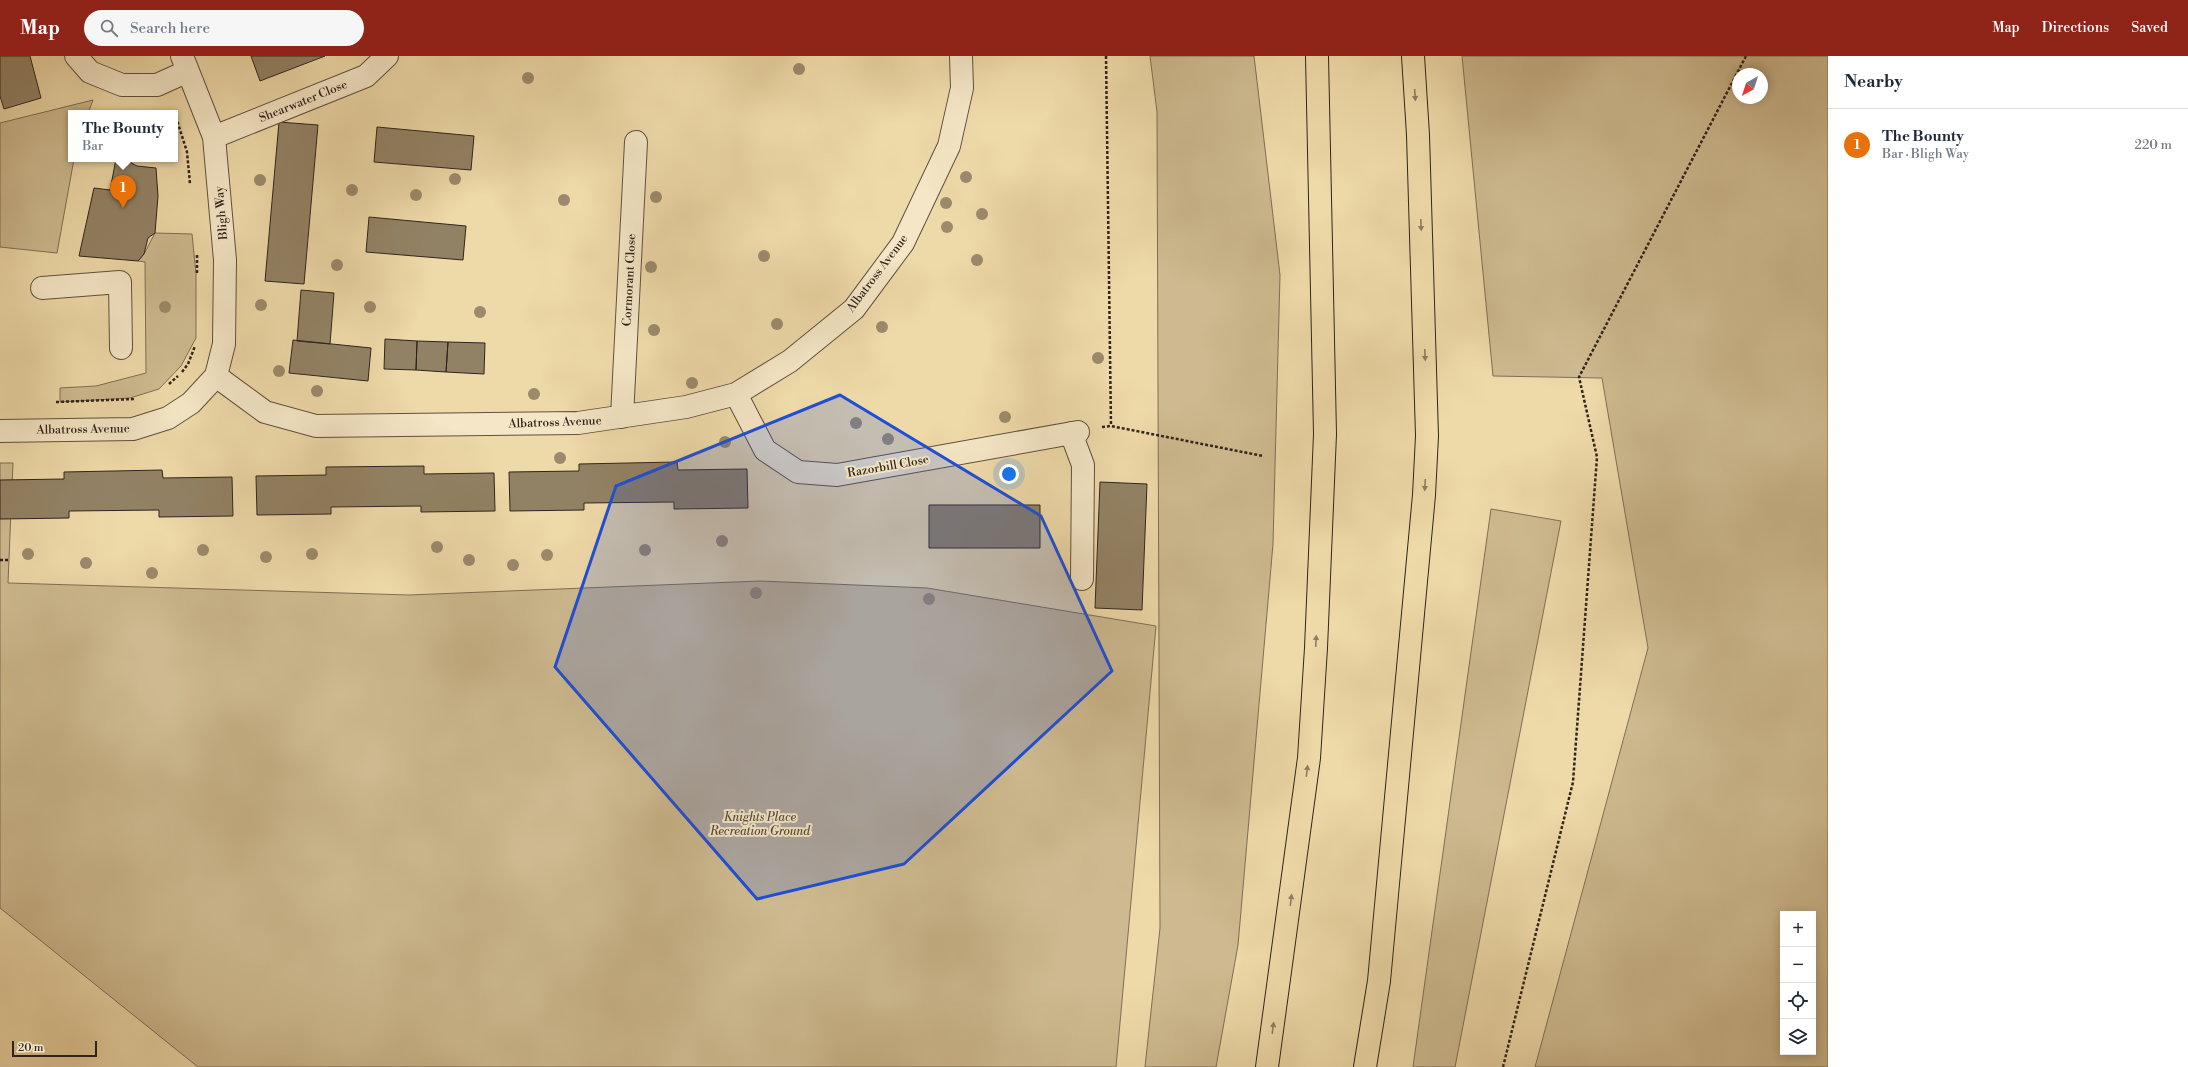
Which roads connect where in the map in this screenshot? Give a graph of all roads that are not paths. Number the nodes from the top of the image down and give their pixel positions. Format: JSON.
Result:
{"nodes":[{"id":1,"x":76,"y":56,"type":"edge"},
{"id":2,"x":386,"y":56,"type":"edge"},
{"id":3,"x":961,"y":56,"type":"edge"},
{"id":4,"x":1317,"y":56,"type":"edge"},
{"id":5,"x":1412,"y":56,"type":"edge"},
{"id":6,"x":185,"y":63,"type":"edge"},
{"id":7,"x":214,"y":137,"type":"junction"},
{"id":8,"x":636,"y":142,"type":"dead end"},
{"id":9,"x":42,"y":288,"type":"dead end"},
{"id":10,"x":121,"y":348,"type":"dead end"},
{"id":11,"x":216,"y":376,"type":"junction"},
{"id":12,"x":736,"y":394,"type":"junction"},
{"id":13,"x":622,"y":418,"type":"junction"},
{"id":14,"x":0,"y":431,"type":"edge"},
{"id":15,"x":1082,"y":579,"type":"dead end"},
{"id":16,"x":1267,"y":1067,"type":"edge"},
{"id":17,"x":1365,"y":1067,"type":"edge"}],
"edges":[{"from":1,"to":6,"type":"street"},
{"from":2,"to":7,"type":"street","name":"Shearwater Close"},
{"from":3,"to":12,"type":"street","name":"Albatross Avenue"},
{"from":16,"to":4,"type":"highway","one_way":true},
{"from":5,"to":17,"type":"highway","one_way":true},
{"from":6,"to":7,"type":"street","name":"Bligh Way"},
{"from":7,"to":11,"type":"street","name":"Bligh Way"},
{"from":8,"to":13,"type":"street","name":"Cormorant Close"},
{"from":9,"to":10,"type":"street"},
{"from":11,"to":13,"type":"street","name":"Albatross Avenue"},
{"from":11,"to":14,"type":"street","name":"Albatross Avenue"},
{"from":12,"to":13,"type":"street","name":"Albatross Avenue"},
{"from":12,"to":15,"type":"street","name":"Razorbill Close"}]}
